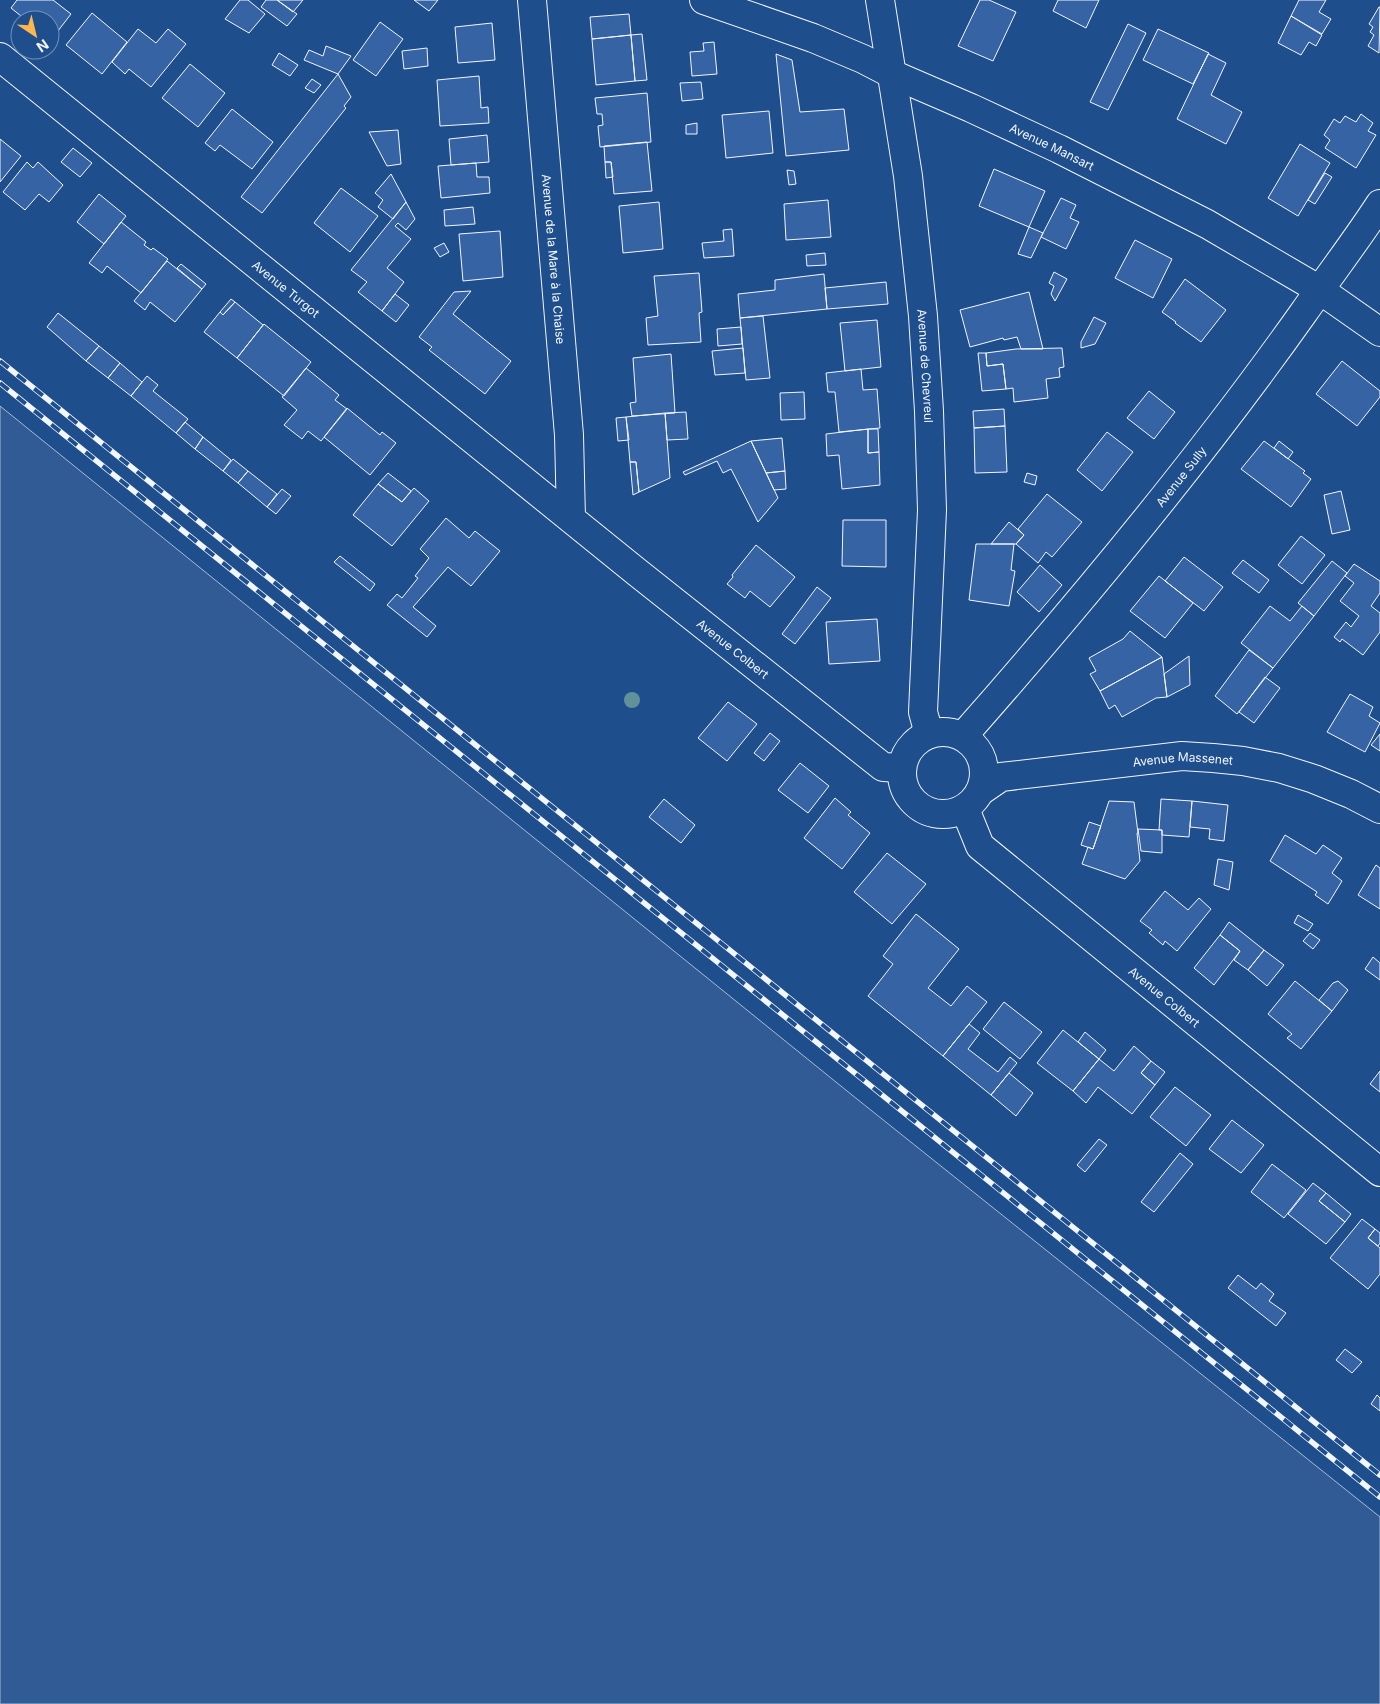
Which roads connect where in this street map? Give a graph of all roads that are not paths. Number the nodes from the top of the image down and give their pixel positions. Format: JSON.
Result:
{"nodes":[{"id":1,"x":532,"y":0,"type":"edge"},
{"id":2,"x":704,"y":0,"type":"edge"},
{"id":3,"x":880,"y":0,"type":"edge"},
{"id":4,"x":0,"y":57,"type":"edge"},
{"id":5,"x":892,"y":74,"type":"junction"},
{"id":6,"x":1380,"y":204,"type":"edge"},
{"id":7,"x":1320,"y":290,"type":"junction"},
{"id":8,"x":1380,"y":332,"type":"edge"},
{"id":9,"x":571,"y":518,"type":"junction"},
{"id":10,"x":930,"y":734,"type":"junction"},
{"id":11,"x":963,"y":736,"type":"junction"},
{"id":12,"x":902,"y":768,"type":"junction"},
{"id":13,"x":973,"y":799,"type":"junction"},
{"id":14,"x":1380,"y":809,"type":"edge"},
{"id":15,"x":1380,"y":1172,"type":"edge"}],
"edges":[{"from":1,"to":9,"type":"street","name":"Avenue de la Mare à la Chaise"},
{"from":2,"to":5,"type":"street","name":"Avenue Mansart"},
{"from":3,"to":5,"type":"street","name":"Avenue de Chevreul"},
{"from":4,"to":9,"type":"street","name":"Avenue Turgot"},
{"from":5,"to":7,"type":"street","name":"Avenue Mansart"},
{"from":5,"to":10,"type":"street","name":"Avenue de Chevreul"},
{"from":6,"to":7,"type":"street","name":"Avenue Sully"},
{"from":7,"to":8,"type":"street","name":"Avenue Mansart"},
{"from":7,"to":11,"type":"street","name":"Avenue Sully"},
{"from":9,"to":12,"type":"street","name":"Avenue Colbert"},
{"from":10,"to":11,"type":"street"},
{"from":10,"to":12,"type":"street"},
{"from":11,"to":13,"type":"street"},
{"from":12,"to":13,"type":"street"},
{"from":13,"to":14,"type":"street","name":"Avenue Massenet"},
{"from":13,"to":15,"type":"street","name":"Avenue Colbert"}]}
